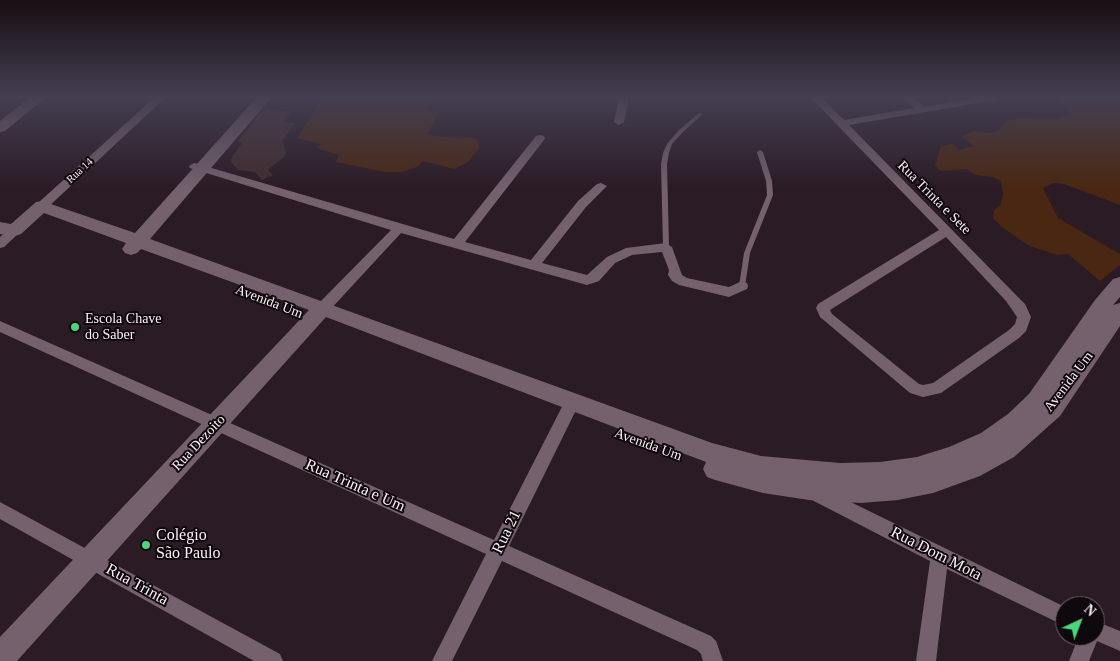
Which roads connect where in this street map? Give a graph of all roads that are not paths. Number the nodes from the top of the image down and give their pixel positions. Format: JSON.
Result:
{"nodes":[{"id":1,"x":127,"y":128,"type":"edge"},
{"id":2,"x":230,"y":128,"type":"edge"},
{"id":3,"x":235,"y":128,"type":"edge"},
{"id":4,"x":684,"y":128,"type":"edge"},
{"id":5,"x":844,"y":128,"type":"edge"},
{"id":6,"x":540,"y":138,"type":"dead end"},
{"id":7,"x":760,"y":152,"type":"dead end"},
{"id":8,"x":198,"y":167,"type":"junction"},
{"id":9,"x":601,"y":186,"type":"dead end"},
{"id":10,"x":37,"y":211,"type":"junction"},
{"id":11,"x":399,"y":228,"type":"junction"},
{"id":12,"x":8,"y":229,"type":"edge"},
{"id":13,"x":947,"y":231,"type":"junction"},
{"id":14,"x":130,"y":243,"type":"junction"},
{"id":15,"x":0,"y":244,"type":"edge"},
{"id":16,"x":457,"y":244,"type":"junction"},
{"id":17,"x":666,"y":247,"type":"junction"},
{"id":18,"x":534,"y":265,"type":"junction"},
{"id":19,"x":1120,"y":284,"type":"edge"},
{"id":20,"x":742,"y":286,"type":"joint"},
{"id":21,"x":1120,"y":310,"type":"edge"},
{"id":22,"x":318,"y":314,"type":"junction"},
{"id":23,"x":4,"y":332,"type":"edge"},
{"id":24,"x":569,"y":408,"type":"junction"},
{"id":25,"x":217,"y":424,"type":"junction"},
{"id":26,"x":809,"y":489,"type":"junction"},
{"id":27,"x":0,"y":510,"type":"edge"},
{"id":28,"x":498,"y":551,"type":"junction"},
{"id":29,"x":939,"y":556,"type":"junction"},
{"id":30,"x":90,"y":560,"type":"junction"},
{"id":31,"x":1055,"y":612,"type":"edge"},
{"id":32,"x":1105,"y":635,"type":"edge"},
{"id":33,"x":1120,"y":641,"type":"edge"},
{"id":34,"x":1085,"y":646,"type":"edge"},
{"id":35,"x":711,"y":655,"type":"edge"},
{"id":36,"x":0,"y":658,"type":"edge"},
{"id":37,"x":273,"y":661,"type":"edge"},
{"id":38,"x":442,"y":661,"type":"edge"},
{"id":39,"x":926,"y":661,"type":"edge"},
{"id":40,"x":1079,"y":661,"type":"edge"}],
"edges":[{"from":1,"to":10,"type":"street","name":"Rua 14"},
{"from":2,"to":8,"type":"main road"},
{"from":3,"to":8,"type":"main road"},
{"from":4,"to":17,"type":"lane"},
{"from":5,"to":13,"type":"street","name":"Rua Trinta e Sete"},
{"from":6,"to":16,"type":"street"},
{"from":7,"to":20,"type":"lane"},
{"from":8,"to":11,"type":"street"},
{"from":8,"to":14,"type":"main road"},
{"from":9,"to":18,"type":"street"},
{"from":10,"to":12,"type":"main road","name":"Rua 14"},
{"from":10,"to":14,"type":"main road","name":"Avenida Um"},
{"from":11,"to":16,"type":"street"},
{"from":11,"to":22,"type":"street","name":"Rua Dezoito"},
{"from":12,"to":15,"type":"street","name":"Rua 14"},
{"from":13,"to":13,"type":"street","name":"Rua Trinta e Sete"},
{"from":14,"to":22,"type":"main road","name":"Avenida Um"},
{"from":16,"to":18,"type":"street"},
{"from":17,"to":18,"type":"street"},
{"from":17,"to":20,"type":"street"},
{"from":19,"to":24,"type":"main road","name":"Avenida Um"},
{"from":21,"to":26,"type":"main road","name":"Avenida Um"},
{"from":22,"to":24,"type":"main road","name":"Avenida Um"},
{"from":22,"to":25,"type":"main road","name":"Rua Dezoito"},
{"from":23,"to":25,"type":"street","name":"Rua Trinta e Um"},
{"from":24,"to":26,"type":"main road","name":"Avenida Um"},
{"from":24,"to":28,"type":"street","name":"Rua 21"},
{"from":25,"to":28,"type":"street","name":"Rua Trinta e Um"},
{"from":25,"to":30,"type":"main road","name":"Rua Dezoito"},
{"from":26,"to":29,"type":"street","name":"Rua Dom Mota"},
{"from":27,"to":30,"type":"street","name":"Rua Trinta"},
{"from":28,"to":35,"type":"street","name":"Rua Trinta e Um"},
{"from":28,"to":38,"type":"street","name":"Rua 21"},
{"from":29,"to":31,"type":"street","name":"Rua Dom Mota"},
{"from":29,"to":39,"type":"street"},
{"from":30,"to":36,"type":"main road","name":"Rua Dezoito"},
{"from":30,"to":37,"type":"street","name":"Rua Trinta"},
{"from":32,"to":33,"type":"street"},
{"from":34,"to":40,"type":"street"}]}
